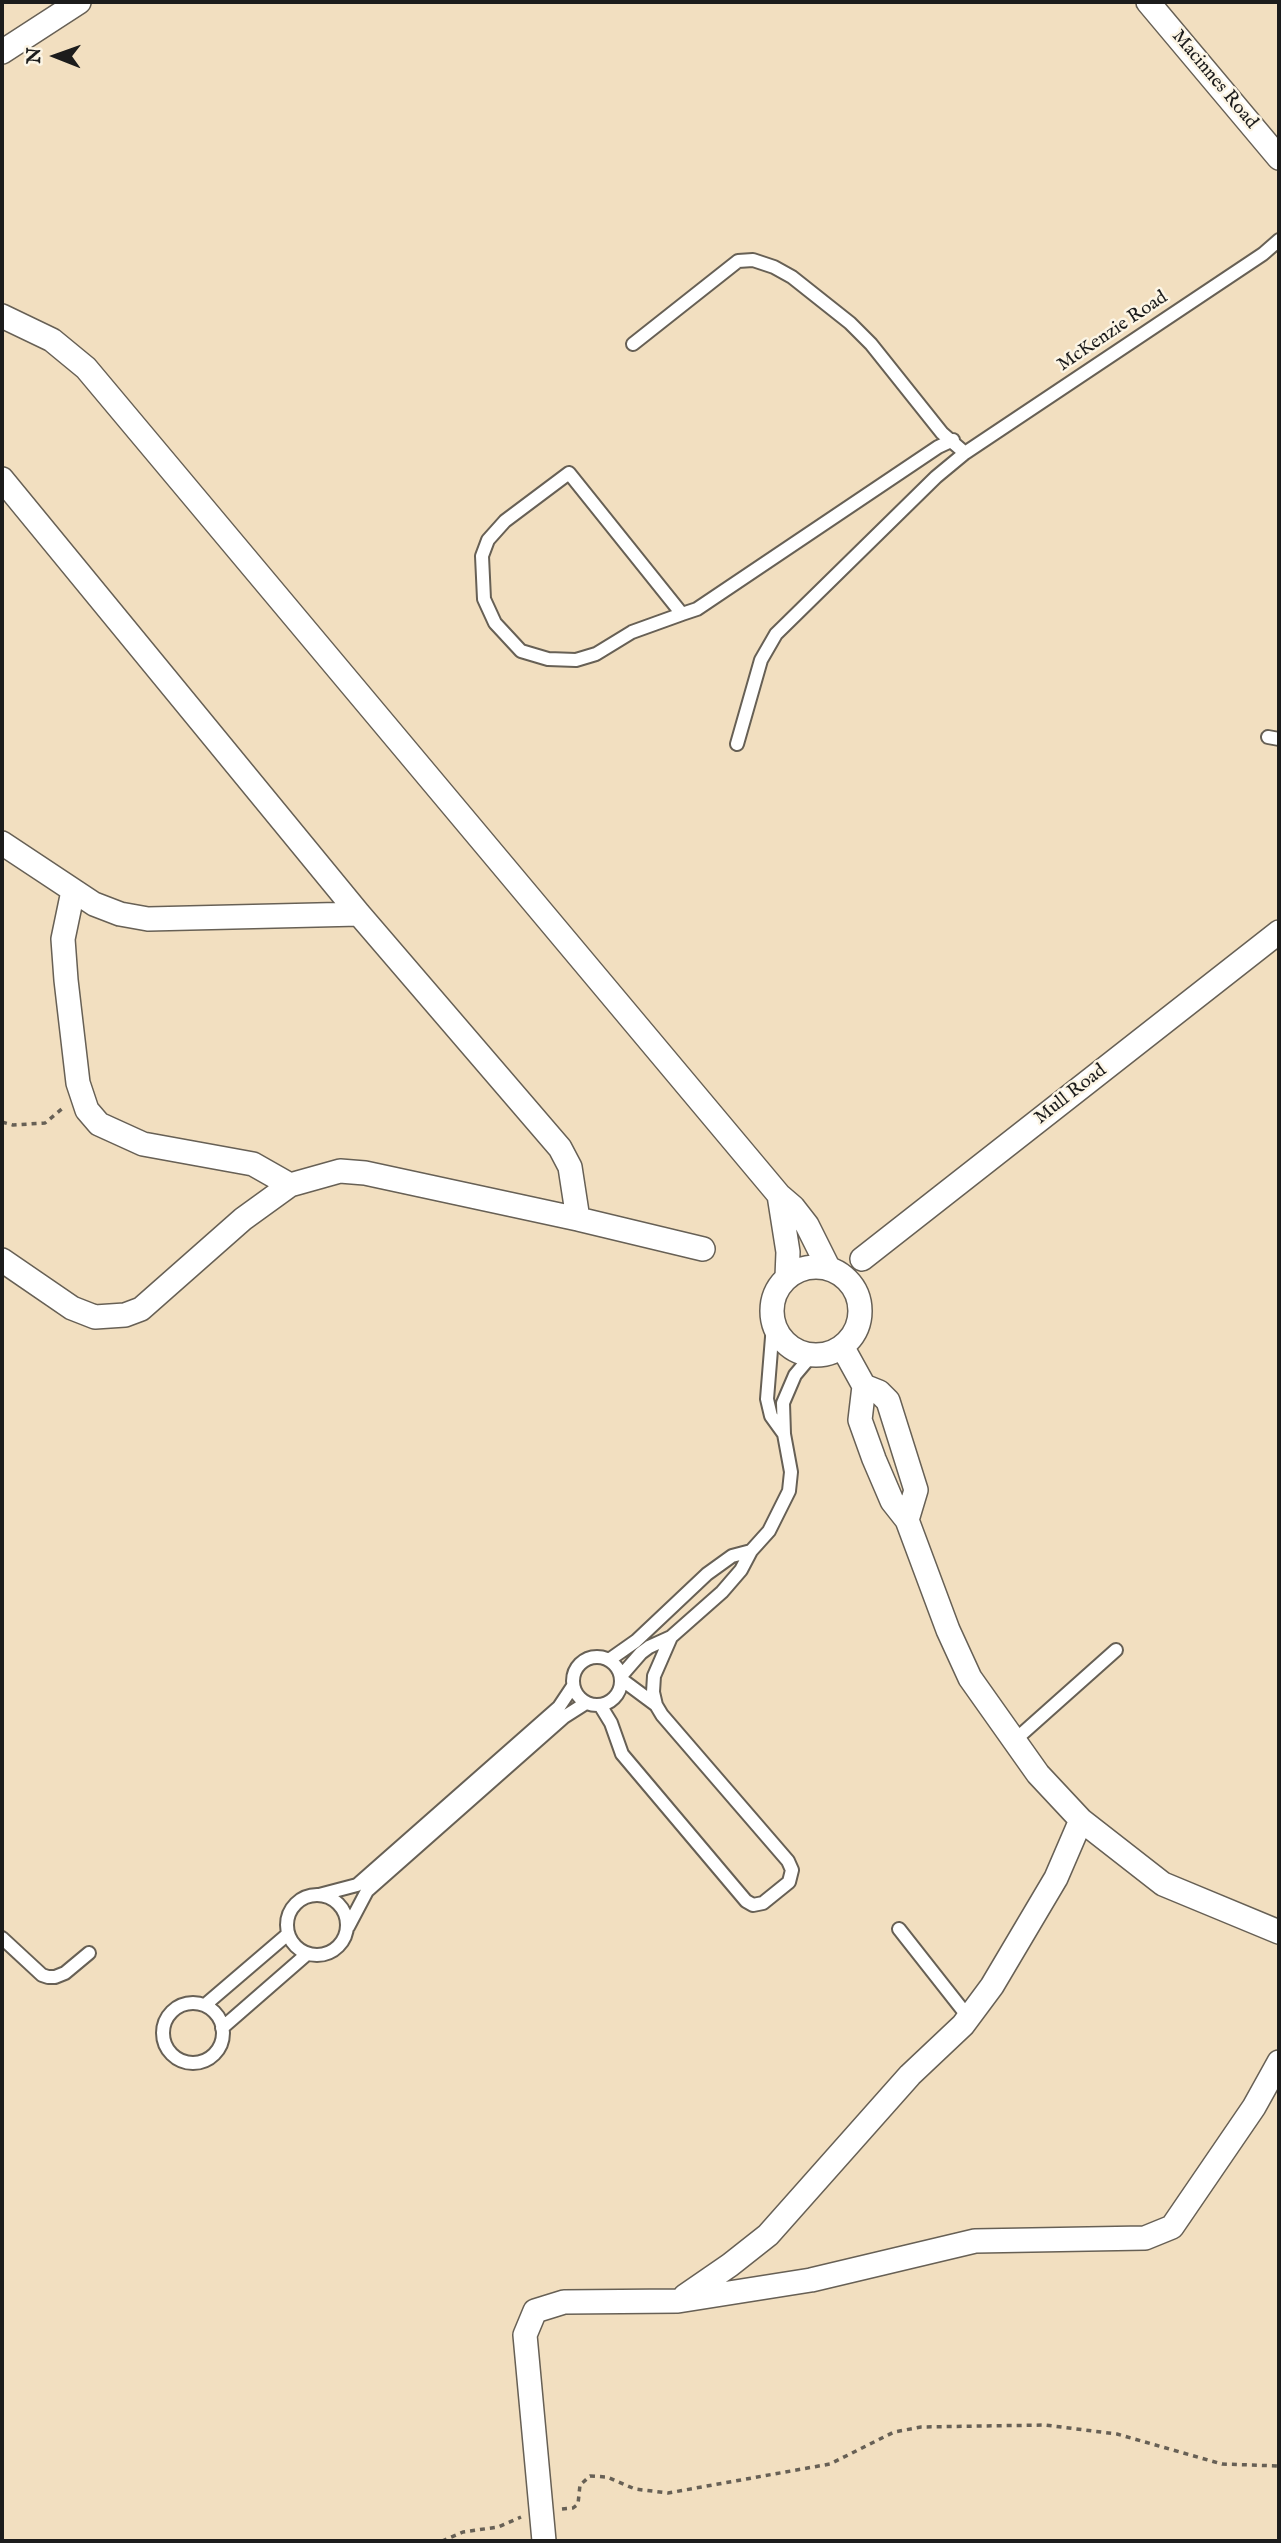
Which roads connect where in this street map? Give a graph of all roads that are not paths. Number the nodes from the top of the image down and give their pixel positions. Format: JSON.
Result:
{"nodes":[{"id":1,"x":79,"y":2,"type":"edge"},
{"id":2,"x":1149,"y":2,"type":"edge"},
{"id":3,"x":2,"y":52,"type":"edge"},
{"id":4,"x":1279,"y":158,"type":"edge"},
{"id":5,"x":1279,"y":240,"type":"edge"},
{"id":6,"x":2,"y":316,"type":"edge"},
{"id":7,"x":633,"y":344,"type":"dead end"},
{"id":8,"x":953,"y":440,"type":"junction"},
{"id":9,"x":965,"y":453,"type":"junction"},
{"id":10,"x":2,"y":479,"type":"edge"},
{"id":11,"x":682,"y":614,"type":"junction"},
{"id":12,"x":737,"y":744,"type":"dead end"},
{"id":13,"x":2,"y":843,"type":"edge"},
{"id":14,"x":73,"y":891,"type":"junction"},
{"id":15,"x":359,"y":914,"type":"junction"},
{"id":16,"x":1279,"y":932,"type":"edge"},
{"id":17,"x":290,"y":1185,"type":"junction"},
{"id":18,"x":779,"y":1195,"type":"junction"},
{"id":19,"x":578,"y":1219,"type":"junction"},
{"id":20,"x":703,"y":1249,"type":"dead end"},
{"id":21,"x":862,"y":1259,"type":"dead end"},
{"id":22,"x":2,"y":1260,"type":"edge"},
{"id":23,"x":829,"y":1269,"type":"junction"},
{"id":24,"x":787,"y":1277,"type":"junction"},
{"id":25,"x":773,"y":1325,"type":"junction"},
{"id":26,"x":843,"y":1348,"type":"junction"},
{"id":27,"x":811,"y":1356,"type":"junction"},
{"id":28,"x":864,"y":1386,"type":"junction"},
{"id":29,"x":784,"y":1434,"type":"junction"},
{"id":30,"x":907,"y":1520,"type":"junction"},
{"id":31,"x":751,"y":1551,"type":"junction"},
{"id":32,"x":671,"y":1637,"type":"junction"},
{"id":33,"x":1116,"y":1650,"type":"dead end"},
{"id":34,"x":609,"y":1660,"type":"junction"},
{"id":35,"x":621,"y":1678,"type":"junction"},
{"id":36,"x":573,"y":1686,"type":"junction"},
{"id":37,"x":586,"y":1703,"type":"junction"},
{"id":38,"x":600,"y":1705,"type":"junction"},
{"id":39,"x":656,"y":1705,"type":"junction"},
{"id":40,"x":1015,"y":1740,"type":"junction"},
{"id":41,"x":1081,"y":1820,"type":"junction"},
{"id":42,"x":319,"y":1895,"type":"junction"},
{"id":43,"x":348,"y":1927,"type":"junction"},
{"id":44,"x":899,"y":1929,"type":"dead end"},
{"id":45,"x":1279,"y":1932,"type":"edge"},
{"id":46,"x":288,"y":1934,"type":"junction"},
{"id":47,"x":2,"y":1938,"type":"edge"},
{"id":48,"x":89,"y":1953,"type":"dead end"},
{"id":49,"x":307,"y":1954,"type":"junction"},
{"id":50,"x":205,"y":2005,"type":"junction"},
{"id":51,"x":969,"y":2018,"type":"junction"},
{"id":52,"x":222,"y":2028,"type":"junction"},
{"id":53,"x":1279,"y":2062,"type":"edge"},
{"id":54,"x":678,"y":2301,"type":"junction"},
{"id":55,"x":544,"y":2541,"type":"edge"}],
"edges":[{"from":1,"to":3,"type":"street"},
{"from":2,"to":4,"type":"street","name":"Macinnes Road"},
{"from":5,"to":9,"type":"lane","name":"McKenzie Road"},
{"from":6,"to":18,"type":"street"},
{"from":7,"to":8,"type":"lane"},
{"from":8,"to":9,"type":"lane"},
{"from":8,"to":11,"type":"lane"},
{"from":9,"to":12,"type":"lane","name":"McKenzie Road"},
{"from":10,"to":15,"type":"street"},
{"from":11,"to":11,"type":"lane"},
{"from":13,"to":14,"type":"street"},
{"from":14,"to":15,"type":"street"},
{"from":14,"to":17,"type":"street"},
{"from":15,"to":19,"type":"street"},
{"from":16,"to":21,"type":"street","name":"Mull Road"},
{"from":17,"to":19,"type":"street"},
{"from":17,"to":22,"type":"street"},
{"from":18,"to":23,"type":"street"},
{"from":18,"to":24,"type":"street"},
{"from":19,"to":20,"type":"street"},
{"from":23,"to":24,"type":"street"},
{"from":23,"to":26,"type":"street"},
{"from":24,"to":25,"type":"street"},
{"from":25,"to":27,"type":"street"},
{"from":25,"to":29,"type":"lane"},
{"from":26,"to":27,"type":"street"},
{"from":26,"to":28,"type":"street"},
{"from":27,"to":29,"type":"lane"},
{"from":28,"to":30,"type":"street"},
{"from":28,"to":30,"type":"street"},
{"from":29,"to":31,"type":"lane"},
{"from":30,"to":40,"type":"street"},
{"from":31,"to":32,"type":"lane"},
{"from":31,"to":34,"type":"lane"},
{"from":32,"to":35,"type":"lane"},
{"from":32,"to":39,"type":"lane"},
{"from":33,"to":40,"type":"lane"},
{"from":34,"to":35,"type":"lane"},
{"from":34,"to":36,"type":"lane"},
{"from":35,"to":38,"type":"lane"},
{"from":35,"to":39,"type":"lane"},
{"from":36,"to":37,"type":"lane"},
{"from":36,"to":42,"type":"lane"},
{"from":37,"to":38,"type":"lane"},
{"from":37,"to":43,"type":"lane"},
{"from":38,"to":39,"type":"lane"},
{"from":40,"to":41,"type":"street"},
{"from":41,"to":45,"type":"street"},
{"from":41,"to":51,"type":"street"},
{"from":42,"to":43,"type":"lane"},
{"from":42,"to":46,"type":"lane"},
{"from":43,"to":49,"type":"lane"},
{"from":44,"to":51,"type":"lane"},
{"from":46,"to":49,"type":"lane"},
{"from":46,"to":50,"type":"lane"},
{"from":47,"to":48,"type":"lane"},
{"from":49,"to":52,"type":"lane"},
{"from":50,"to":52,"type":"lane"},
{"from":50,"to":52,"type":"lane"},
{"from":51,"to":54,"type":"street"},
{"from":53,"to":54,"type":"street"},
{"from":54,"to":55,"type":"street"}]}
